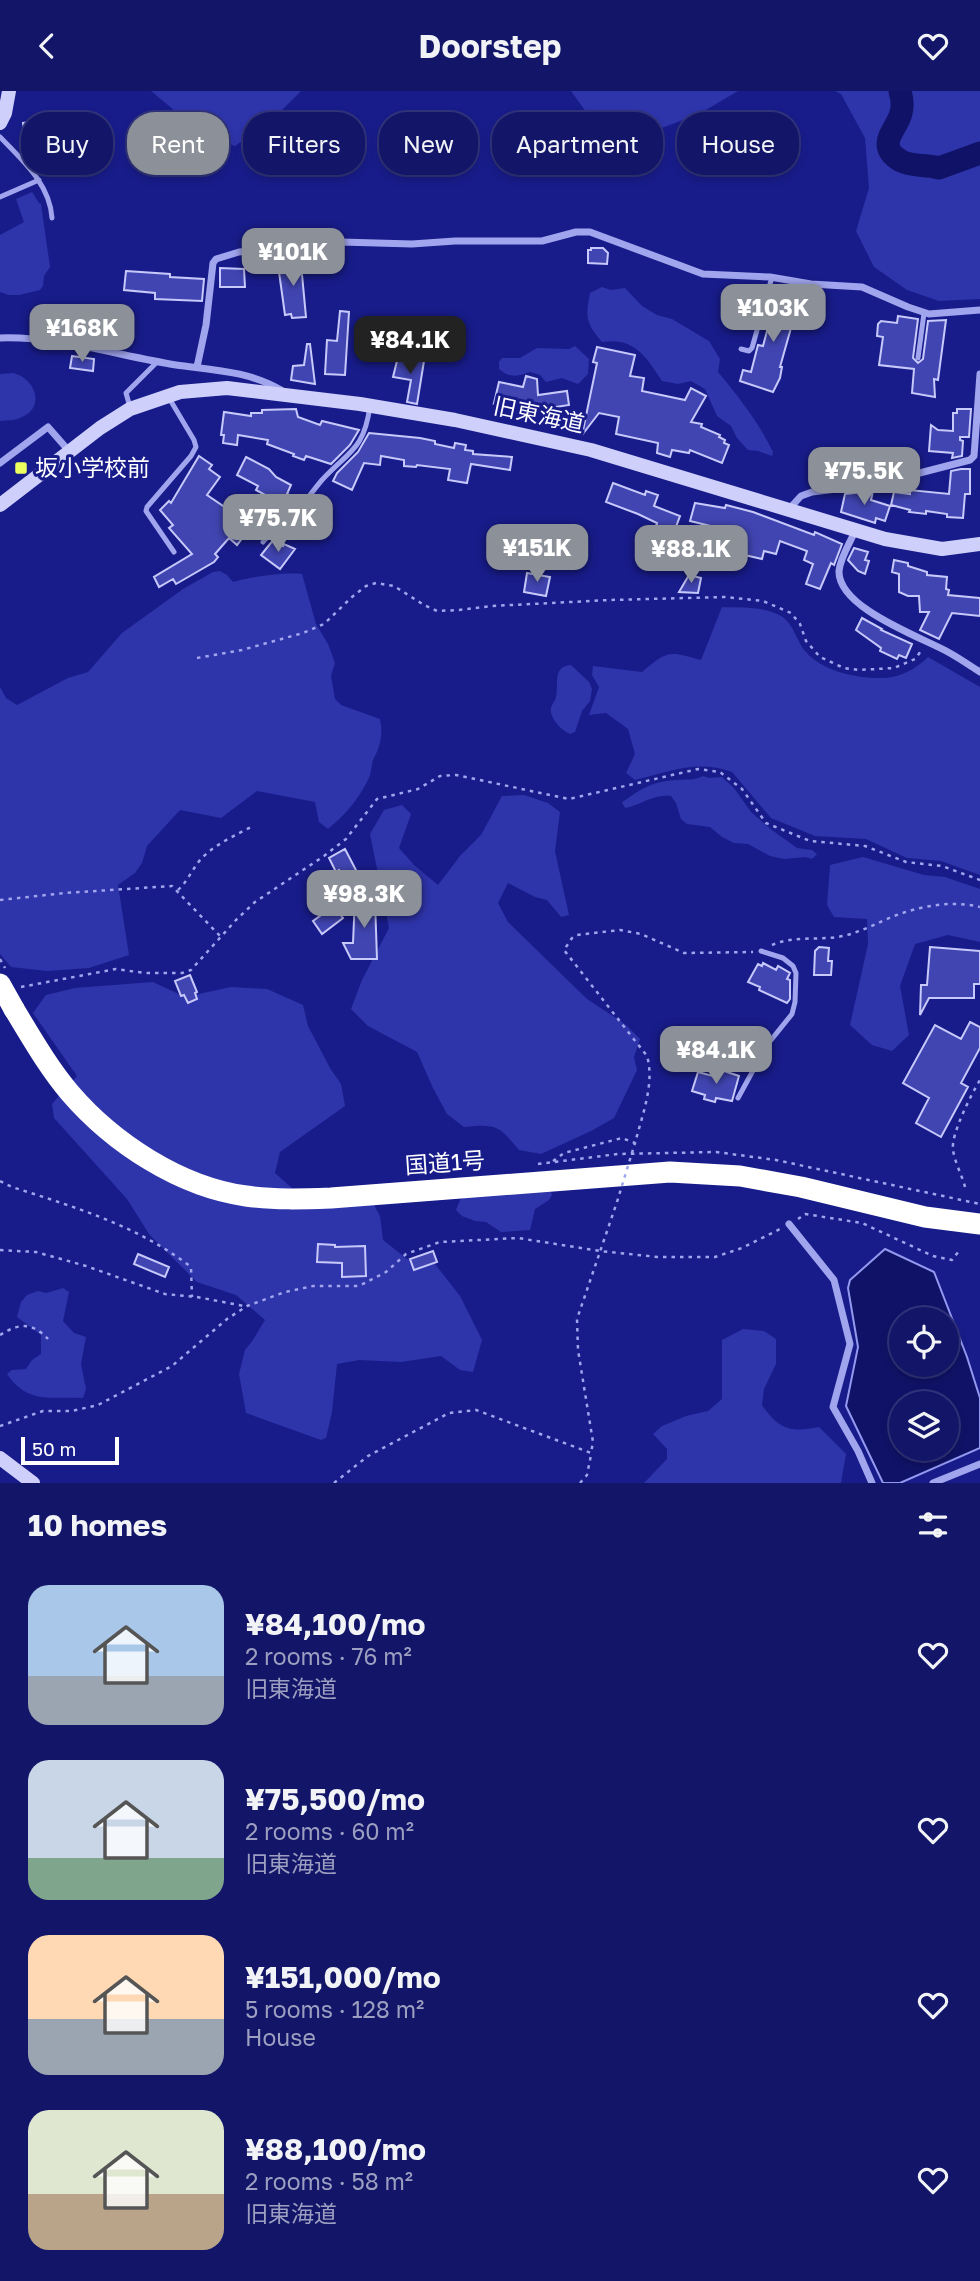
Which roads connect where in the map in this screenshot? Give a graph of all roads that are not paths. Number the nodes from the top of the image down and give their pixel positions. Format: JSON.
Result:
{"nodes":[{"id":1,"x":9,"y":91,"type":"edge"},
{"id":2,"x":0,"y":123,"type":"edge"},
{"id":3,"x":0,"y":137,"type":"edge"},
{"id":4,"x":38,"y":180,"type":"junction"},
{"id":5,"x":0,"y":197,"type":"edge"},
{"id":6,"x":52,"y":218,"type":"dead end"},
{"id":7,"x":772,"y":278,"type":"junction"},
{"id":8,"x":980,"y":310,"type":"edge"},
{"id":9,"x":924,"y":313,"type":"junction"},
{"id":10,"x":0,"y":338,"type":"edge"},
{"id":11,"x":741,"y":349,"type":"dead end"},
{"id":12,"x":918,"y":358,"type":"dead end"},
{"id":13,"x":158,"y":361,"type":"junction"},
{"id":14,"x":197,"y":367,"type":"junction"},
{"id":15,"x":980,"y":374,"type":"edge"},
{"id":16,"x":287,"y":394,"type":"junction"},
{"id":17,"x":167,"y":395,"type":"junction"},
{"id":18,"x":370,"y":406,"type":"junction"},
{"id":19,"x":130,"y":409,"type":"junction"},
{"id":20,"x":69,"y":452,"type":"junction"},
{"id":21,"x":0,"y":463,"type":"edge"},
{"id":22,"x":0,"y":505,"type":"edge"},
{"id":23,"x":789,"y":509,"type":"junction"},
{"id":24,"x":855,"y":531,"type":"junction"},
{"id":25,"x":263,"y":542,"type":"dead end"},
{"id":26,"x":980,"y":544,"type":"edge"},
{"id":27,"x":174,"y":552,"type":"dead end"},
{"id":28,"x":980,"y":672,"type":"edge"},
{"id":29,"x":761,"y":951,"type":"road end"},
{"id":30,"x":8,"y":980,"type":"edge"},
{"id":31,"x":738,"y":1098,"type":"dead end"},
{"id":32,"x":789,"y":1224,"type":"road end"},
{"id":33,"x":980,"y":1224,"type":"edge"},
{"id":34,"x":0,"y":1458,"type":"edge"},
{"id":35,"x":980,"y":1464,"type":"edge"},
{"id":36,"x":33,"y":1483,"type":"edge"},
{"id":37,"x":872,"y":1483,"type":"edge"},
{"id":38,"x":933,"y":1483,"type":"edge"}],
"edges":[{"from":1,"to":2,"type":"street"},
{"from":3,"to":4,"type":"lane"},
{"from":4,"to":5,"type":"lane"},
{"from":4,"to":6,"type":"lane"},
{"from":7,"to":9,"type":"street"},
{"from":7,"to":11,"type":"lane"},
{"from":7,"to":14,"type":"street"},
{"from":8,"to":9,"type":"street"},
{"from":9,"to":12,"type":"lane"},
{"from":10,"to":13,"type":"street","name":"旧東海道"},
{"from":13,"to":14,"type":"street","name":"旧東海道"},
{"from":13,"to":19,"type":"lane"},
{"from":14,"to":16,"type":"street","name":"旧東海道"},
{"from":15,"to":23,"type":"street"},
{"from":16,"to":17,"type":"street"},
{"from":16,"to":18,"type":"street","name":"旧東海道"},
{"from":17,"to":19,"type":"street"},
{"from":17,"to":27,"type":"lane"},
{"from":18,"to":23,"type":"street","name":"旧東海道"},
{"from":18,"to":25,"type":"lane"},
{"from":19,"to":20,"type":"street"},
{"from":20,"to":21,"type":"street"},
{"from":20,"to":22,"type":"street"},
{"from":23,"to":24,"type":"street","name":"旧東海道"},
{"from":24,"to":26,"type":"street","name":"旧東海道"},
{"from":24,"to":28,"type":"street"},
{"from":29,"to":31,"type":"lane"},
{"from":30,"to":33,"type":"highway","name":"国道1号","bridge":true},
{"from":32,"to":37,"type":"street"},
{"from":34,"to":36,"type":"street"},
{"from":35,"to":38,"type":"street"}]}
